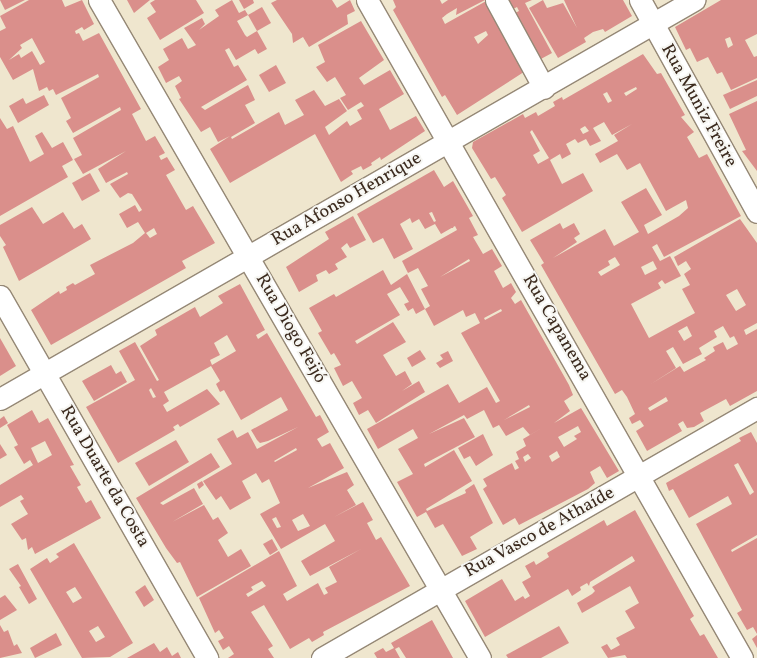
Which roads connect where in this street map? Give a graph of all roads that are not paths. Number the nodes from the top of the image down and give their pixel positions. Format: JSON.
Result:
{"nodes":[{"id":1,"x":99,"y":0,"type":"edge"},
{"id":2,"x":367,"y":0,"type":"edge"},
{"id":3,"x":496,"y":0,"type":"edge"},
{"id":4,"x":640,"y":0,"type":"edge"},
{"id":5,"x":694,"y":0,"type":"edge"},
{"id":6,"x":652,"y":23,"type":"junction"},
{"id":7,"x":544,"y":88,"type":"junction"},
{"id":8,"x":449,"y":142,"type":"junction"},
{"id":9,"x":757,"y":212,"type":"edge"},
{"id":10,"x":248,"y":257,"type":"junction"},
{"id":11,"x":0,"y":296,"type":"edge"},
{"id":12,"x":44,"y":374,"type":"junction"},
{"id":13,"x":0,"y":399,"type":"edge"},
{"id":14,"x":757,"y":408,"type":"edge"},
{"id":15,"x":640,"y":476,"type":"junction"},
{"id":16,"x":442,"y":588,"type":"junction"},
{"id":17,"x":208,"y":658,"type":"edge"},
{"id":18,"x":322,"y":658,"type":"edge"},
{"id":19,"x":480,"y":658,"type":"edge"},
{"id":20,"x":742,"y":658,"type":"edge"}],
"edges":[{"from":1,"to":10,"type":"street","name":"Rua Diogo Feijó"},
{"from":2,"to":8,"type":"street","name":"Rua Capanema"},
{"from":3,"to":7,"type":"street"},
{"from":4,"to":6,"type":"street","name":"Rua Muniz Freire"},
{"from":5,"to":6,"type":"street","name":"Rua Afonso Henrique"},
{"from":6,"to":7,"type":"street","name":"Rua Afonso Henrique"},
{"from":6,"to":9,"type":"street","name":"Rua Muniz Freire"},
{"from":7,"to":8,"type":"street","name":"Rua Afonso Henrique"},
{"from":8,"to":10,"type":"street","name":"Rua Afonso Henrique"},
{"from":8,"to":15,"type":"street","name":"Rua Capanema"},
{"from":10,"to":12,"type":"street","name":"Rua Afonso Henrique"},
{"from":10,"to":16,"type":"street","name":"Rua Diogo Feijó"},
{"from":11,"to":12,"type":"street","name":"Rua Duarte da Costa"},
{"from":12,"to":13,"type":"street","name":"Rua Afonso Henrique"},
{"from":12,"to":17,"type":"street","name":"Rua Duarte da Costa"},
{"from":14,"to":15,"type":"street","name":"Rua Vasco de Athaíde"},
{"from":15,"to":16,"type":"street","name":"Rua Vasco de Athaíde"},
{"from":15,"to":20,"type":"street","name":"Rua Capanema"},
{"from":16,"to":18,"type":"street","name":"Rua Vasco de Athaíde"},
{"from":16,"to":19,"type":"street","name":"Rua Diogo Feijó"}]}
